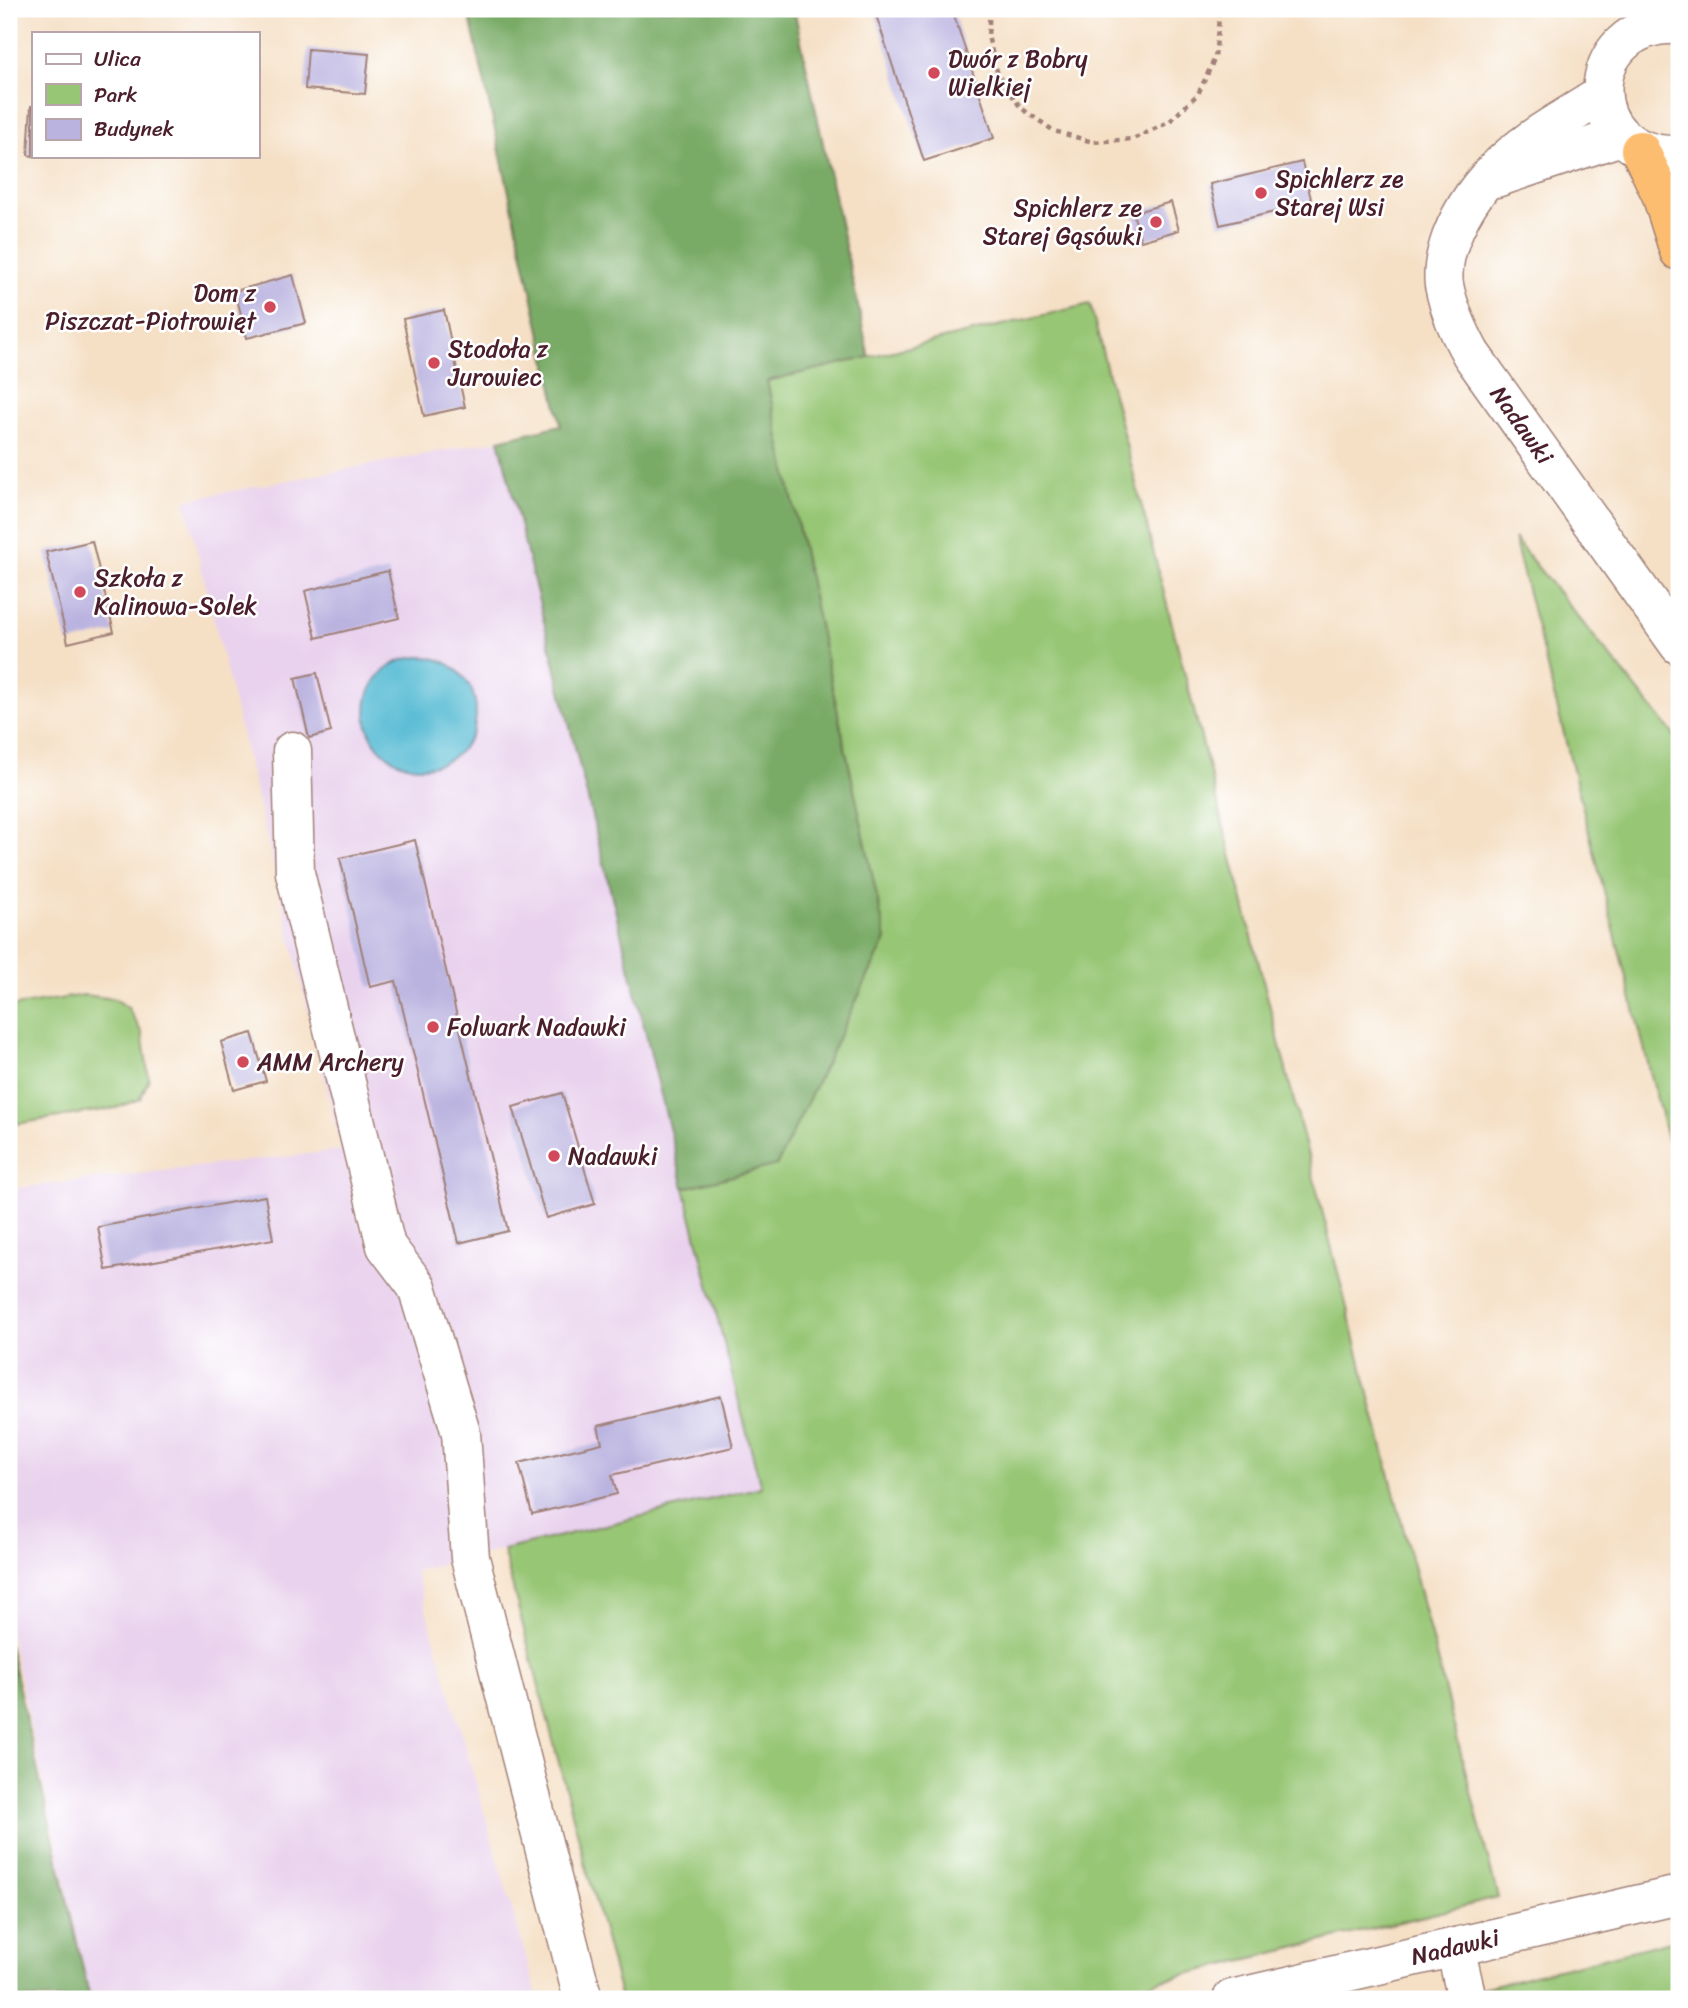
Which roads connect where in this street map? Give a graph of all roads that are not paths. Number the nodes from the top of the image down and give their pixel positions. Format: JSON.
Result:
{"nodes":[{"id":1,"x":1611,"y":9,"type":"edge"},
{"id":2,"x":1664,"y":9,"type":"edge"},
{"id":3,"x":1679,"y":25,"type":"edge"},
{"id":4,"x":1614,"y":52,"type":"junction"},
{"id":5,"x":1602,"y":95,"type":"junction"},
{"id":6,"x":1630,"y":143,"type":"junction"},
{"id":7,"x":1679,"y":155,"type":"edge"},
{"id":8,"x":1480,"y":183,"type":"junction"},
{"id":9,"x":1679,"y":251,"type":"edge"},
{"id":10,"x":1679,"y":645,"type":"edge"},
{"id":11,"x":292,"y":751,"type":"dead end"},
{"id":12,"x":1679,"y":1895,"type":"edge"},
{"id":13,"x":1455,"y":1947,"type":"junction"},
{"id":14,"x":583,"y":1999,"type":"edge"},
{"id":15,"x":1233,"y":1999,"type":"edge"},
{"id":16,"x":1467,"y":1999,"type":"edge"}],
"edges":[{"from":1,"to":4,"type":"street"},
{"from":2,"to":3,"type":"street"},
{"from":3,"to":4,"type":"street"},
{"from":4,"to":5,"type":"street"},
{"from":5,"to":6,"type":"street"},
{"from":5,"to":8,"type":"street","name":"Nadawki"},
{"from":6,"to":7,"type":"street"},
{"from":6,"to":8,"type":"street"},
{"from":6,"to":9,"type":"highway"},
{"from":8,"to":10,"type":"street","name":"Nadawki"},
{"from":11,"to":14,"type":"street"},
{"from":12,"to":13,"type":"street","name":"Nadawki"},
{"from":13,"to":15,"type":"street","name":"Nadawki"},
{"from":13,"to":16,"type":"street"}]}
